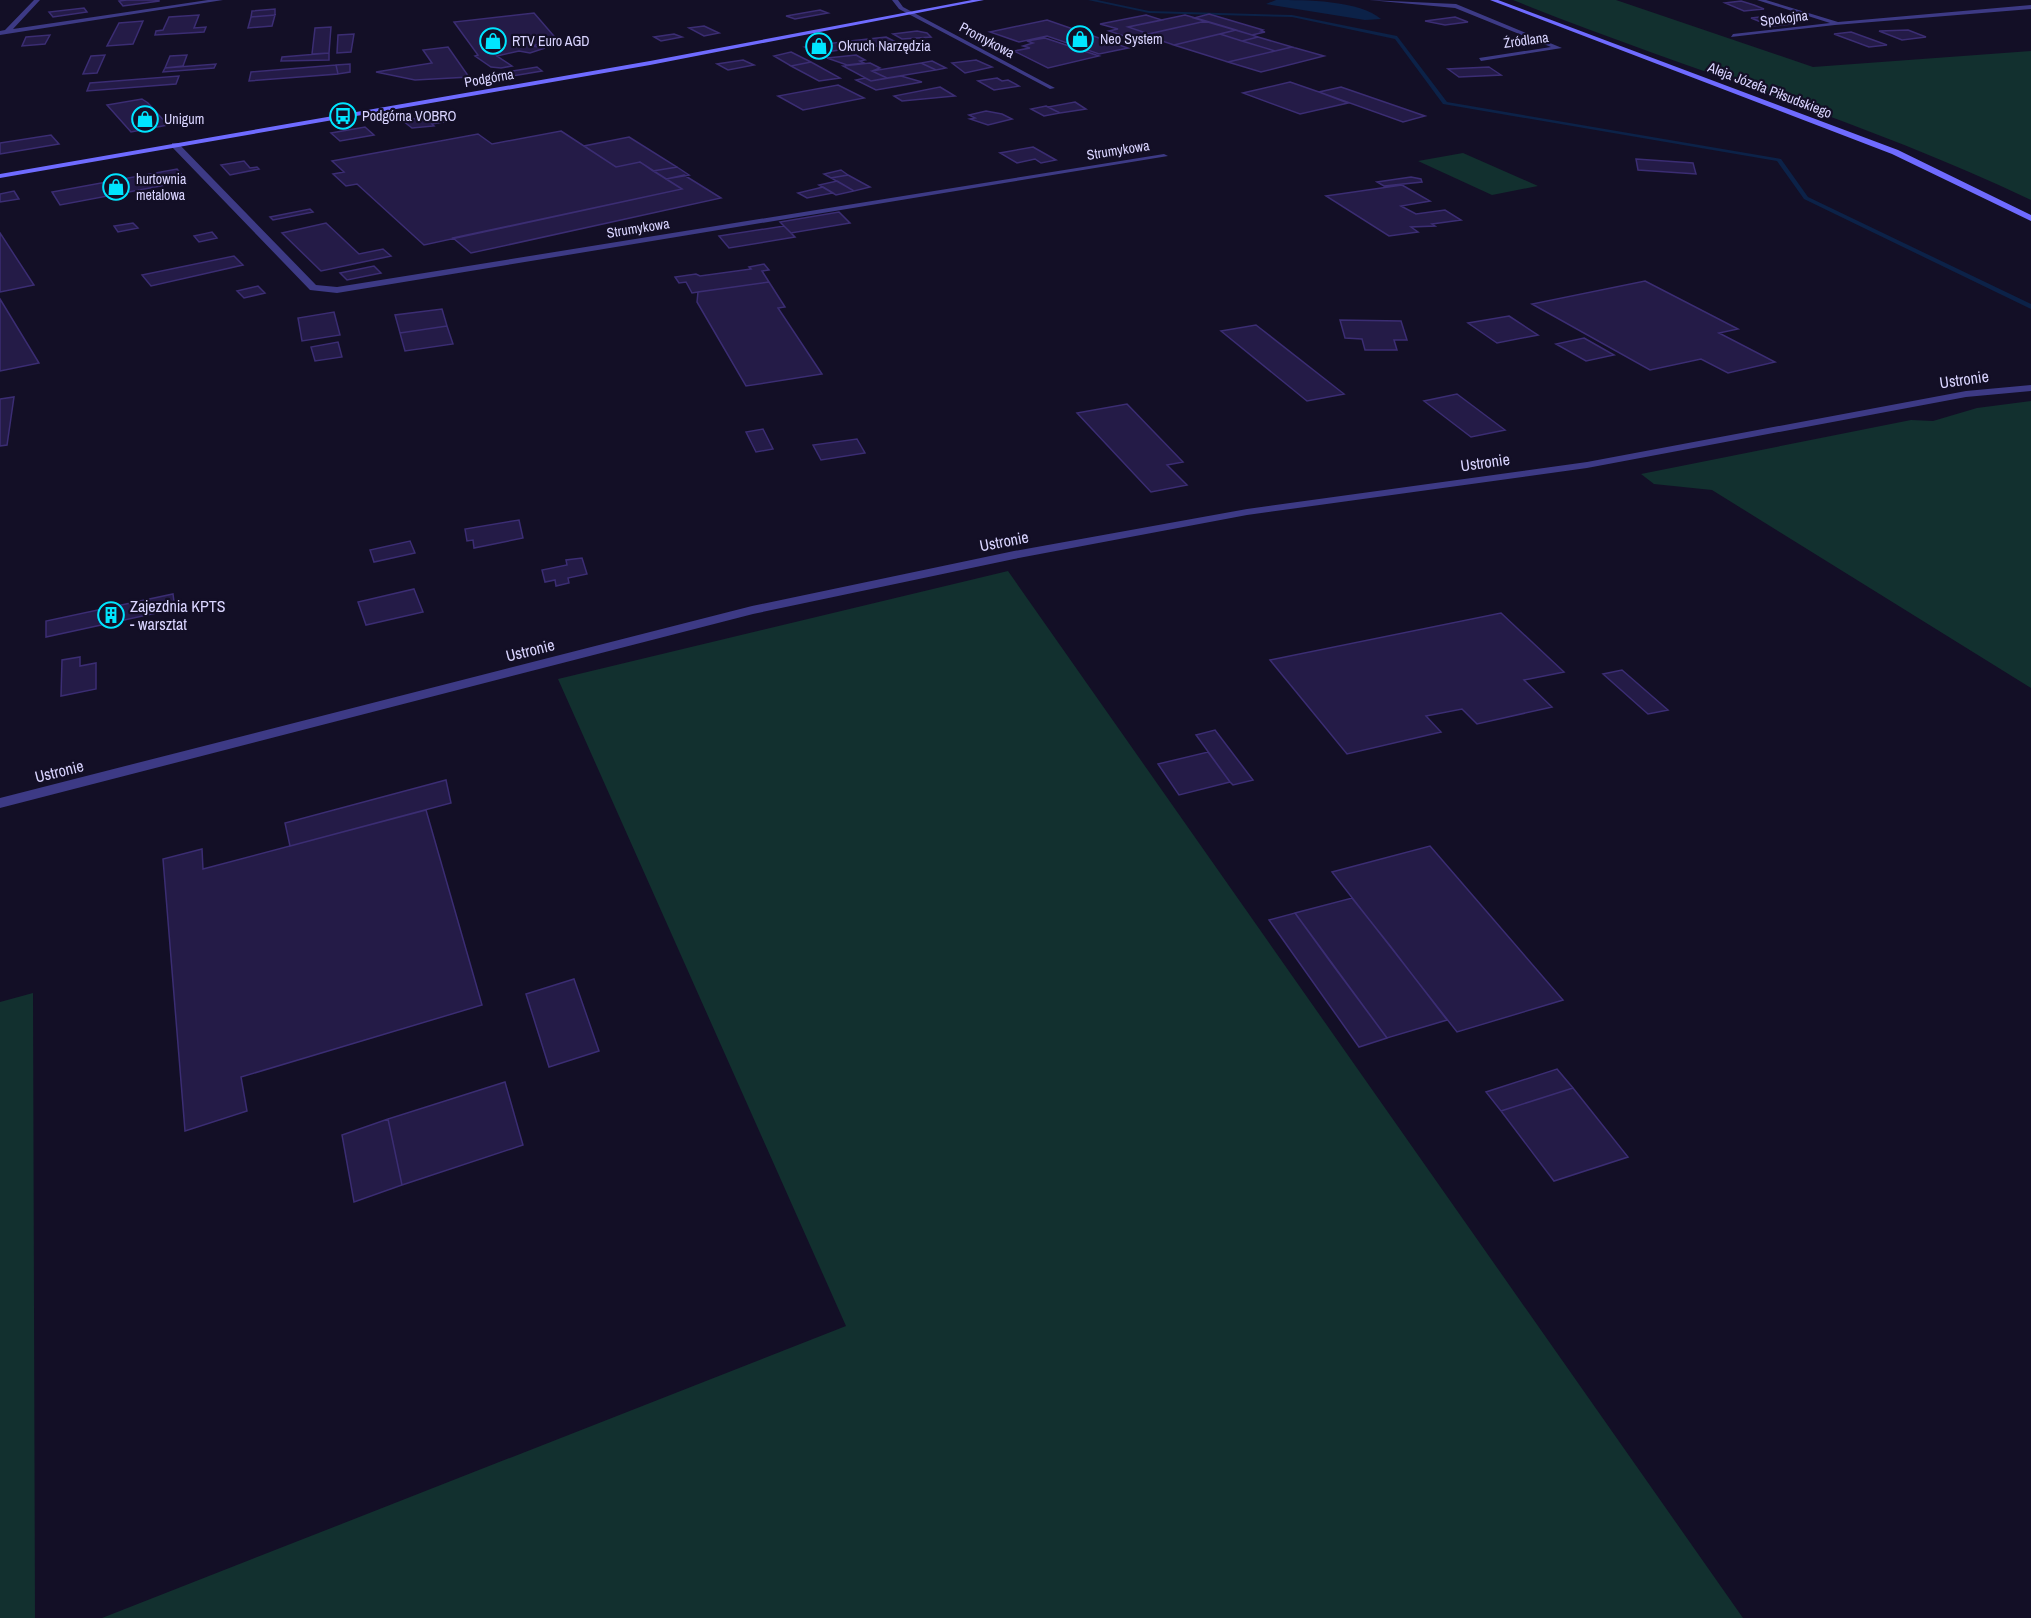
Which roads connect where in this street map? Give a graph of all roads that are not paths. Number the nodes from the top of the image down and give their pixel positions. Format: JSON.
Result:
{"nodes":[{"id":1,"x":37,"y":0,"type":"edge"},
{"id":2,"x":220,"y":0,"type":"edge"},
{"id":3,"x":895,"y":0,"type":"edge"},
{"id":4,"x":981,"y":0,"type":"edge"},
{"id":5,"x":1372,"y":0,"type":"edge"},
{"id":6,"x":1493,"y":0,"type":"edge"},
{"id":7,"x":1760,"y":0,"type":"edge"},
{"id":8,"x":2031,"y":7,"type":"edge"},
{"id":9,"x":911,"y":13,"type":"junction"},
{"id":10,"x":1838,"y":24,"type":"junction"},
{"id":11,"x":4,"y":32,"type":"edge"},
{"id":12,"x":1733,"y":36,"type":"dead end"},
{"id":13,"x":1480,"y":59,"type":"dead end"},
{"id":14,"x":1052,"y":88,"type":"dead end"},
{"id":15,"x":175,"y":145,"type":"junction"},
{"id":16,"x":1164,"y":156,"type":"dead end"},
{"id":17,"x":0,"y":176,"type":"edge"},
{"id":18,"x":2031,"y":218,"type":"edge"},
{"id":19,"x":2031,"y":388,"type":"edge"},
{"id":20,"x":0,"y":803,"type":"edge"}],
"edges":[{"from":1,"to":11,"type":"street"},
{"from":2,"to":11,"type":"street"},
{"from":3,"to":9,"type":"street","name":"Promykowa"},
{"from":4,"to":9,"type":"main road","name":"Podgórna"},
{"from":5,"to":13,"type":"street","name":"Źródlana"},
{"from":6,"to":18,"type":"main road","name":"Aleja Józefa Piłsudskiego"},
{"from":7,"to":10,"type":"street","name":"Spokojna"},
{"from":8,"to":10,"type":"street","name":"Spokojna"},
{"from":9,"to":14,"type":"street","name":"Promykowa"},
{"from":9,"to":15,"type":"main road","name":"Podgórna"},
{"from":10,"to":12,"type":"street","name":"Spokojna"},
{"from":15,"to":16,"type":"street","name":"Strumykowa"},
{"from":15,"to":17,"type":"main road","name":"Podgórna"},
{"from":19,"to":20,"type":"street","name":"Ustronie"}]}
